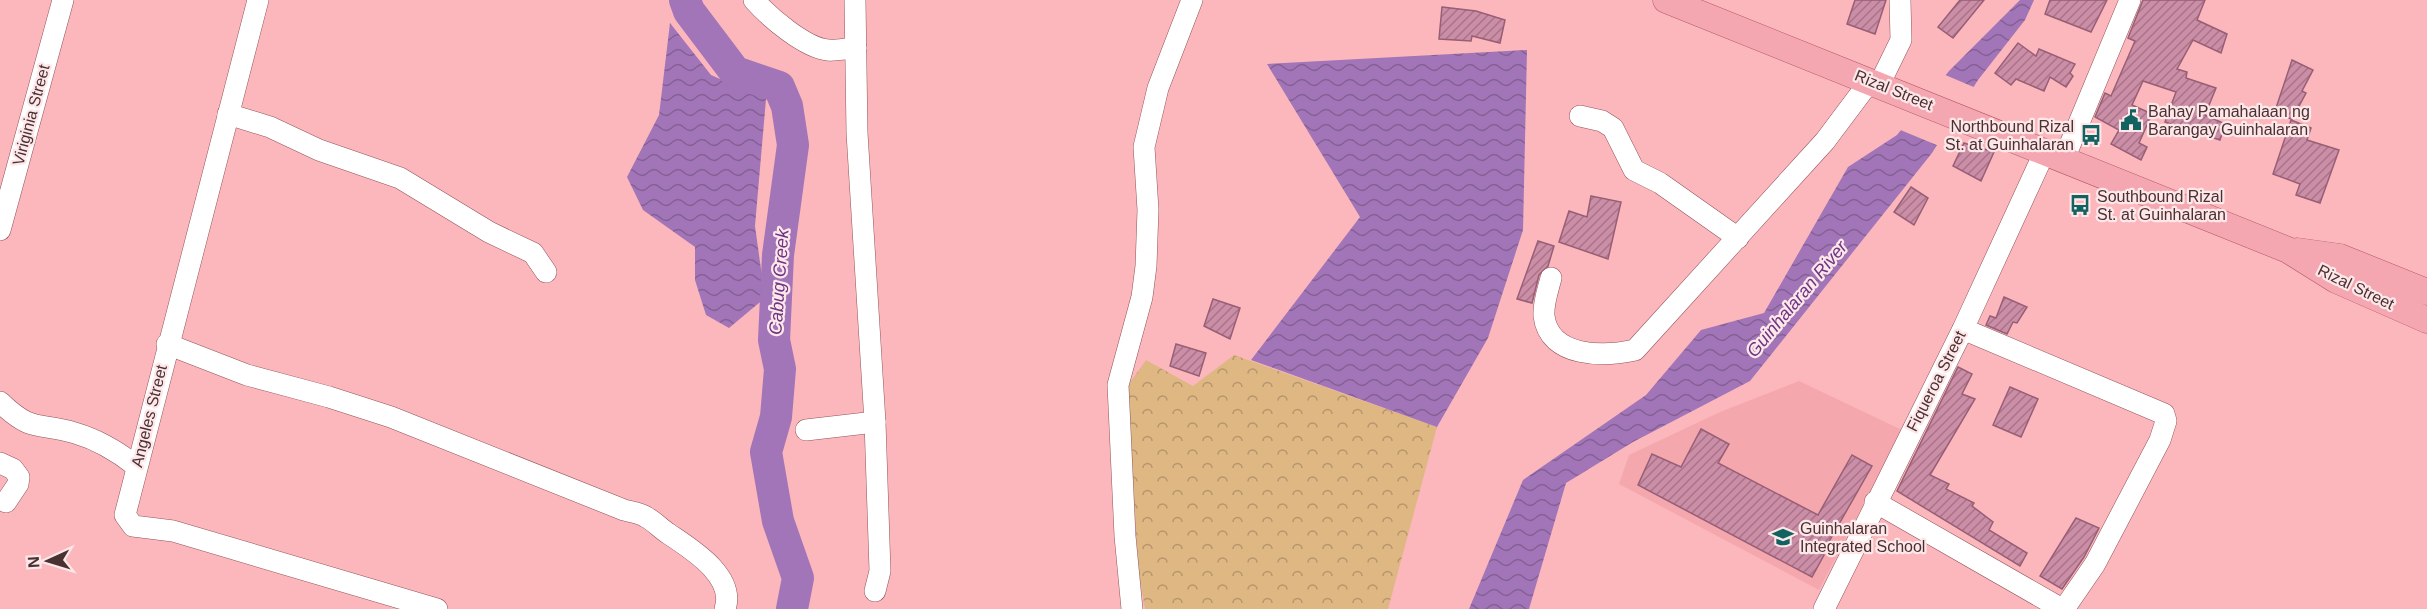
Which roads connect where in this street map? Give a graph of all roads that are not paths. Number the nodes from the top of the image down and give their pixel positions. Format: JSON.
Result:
{"nodes":[{"id":1,"x":63,"y":0,"type":"edge"},
{"id":2,"x":258,"y":0,"type":"edge"},
{"id":3,"x":754,"y":0,"type":"edge"},
{"id":4,"x":855,"y":0,"type":"edge"},
{"id":5,"x":1192,"y":0,"type":"edge"},
{"id":6,"x":1666,"y":0,"type":"edge"},
{"id":7,"x":1900,"y":0,"type":"edge"},
{"id":8,"x":2130,"y":0,"type":"edge"},
{"id":9,"x":856,"y":48,"type":"junction"},
{"id":10,"x":1880,"y":85,"type":"junction"},
{"id":11,"x":228,"y":114,"type":"junction"},
{"id":12,"x":1580,"y":116,"type":"dead end"},
{"id":13,"x":2055,"y":155,"type":"junction"},
{"id":14,"x":0,"y":230,"type":"edge"},
{"id":15,"x":1738,"y":238,"type":"junction"},
{"id":16,"x":2288,"y":250,"type":"junction"},
{"id":17,"x":546,"y":272,"type":"dead end"},
{"id":18,"x":1551,"y":278,"type":"dead end"},
{"id":19,"x":2426,"y":290,"type":"edge"},
{"id":20,"x":2418,"y":316,"type":"edge"},
{"id":21,"x":1962,"y":329,"type":"junction"},
{"id":22,"x":167,"y":344,"type":"junction"},
{"id":23,"x":0,"y":402,"type":"edge"},
{"id":24,"x":875,"y":422,"type":"junction"},
{"id":25,"x":806,"y":430,"type":"dead end"},
{"id":26,"x":0,"y":463,"type":"edge"},
{"id":27,"x":136,"y":466,"type":"junction"},
{"id":28,"x":6,"y":502,"type":"dead end"},
{"id":29,"x":1875,"y":502,"type":"junction"},
{"id":30,"x":875,"y":591,"type":"dead end"},
{"id":31,"x":436,"y":609,"type":"edge"},
{"id":32,"x":725,"y":609,"type":"edge"},
{"id":33,"x":1132,"y":609,"type":"edge"},
{"id":34,"x":1824,"y":609,"type":"edge"},
{"id":35,"x":2063,"y":609,"type":"edge"}],
"edges":[{"from":1,"to":14,"type":"street","name":"Viriginia Street"},
{"from":2,"to":11,"type":"street","name":"Angeles Street"},
{"from":3,"to":9,"type":"street"},
{"from":4,"to":9,"type":"street"},
{"from":5,"to":33,"type":"street"},
{"from":6,"to":10,"type":"main road","name":"Rizal Street"},
{"from":7,"to":10,"type":"street"},
{"from":8,"to":13,"type":"street","name":"Fiqueroa Street"},
{"from":9,"to":24,"type":"street"},
{"from":10,"to":13,"type":"main road","name":"Rizal Street"},
{"from":10,"to":15,"type":"street"},
{"from":11,"to":17,"type":"street"},
{"from":11,"to":22,"type":"street","name":"Angeles Street"},
{"from":12,"to":15,"type":"street"},
{"from":13,"to":16,"type":"main road","name":"Rizal Street"},
{"from":13,"to":21,"type":"street","name":"Fiqueroa Street"},
{"from":15,"to":18,"type":"street"},
{"from":16,"to":19,"type":"main road","name":"Rizal Street"},
{"from":16,"to":20,"type":"main road","name":"Rizal Street"},
{"from":19,"to":20,"type":"street"},
{"from":21,"to":29,"type":"street","name":"Fiqueroa Street"},
{"from":21,"to":35,"type":"street"},
{"from":22,"to":27,"type":"street","name":"Angeles Street"},
{"from":22,"to":32,"type":"street"},
{"from":23,"to":27,"type":"street"},
{"from":24,"to":25,"type":"street"},
{"from":24,"to":30,"type":"street"},
{"from":26,"to":28,"type":"street"},
{"from":27,"to":31,"type":"street","name":"Angeles Street"},
{"from":29,"to":34,"type":"street","name":"Fiqueroa Street"},
{"from":29,"to":35,"type":"street"}]}
